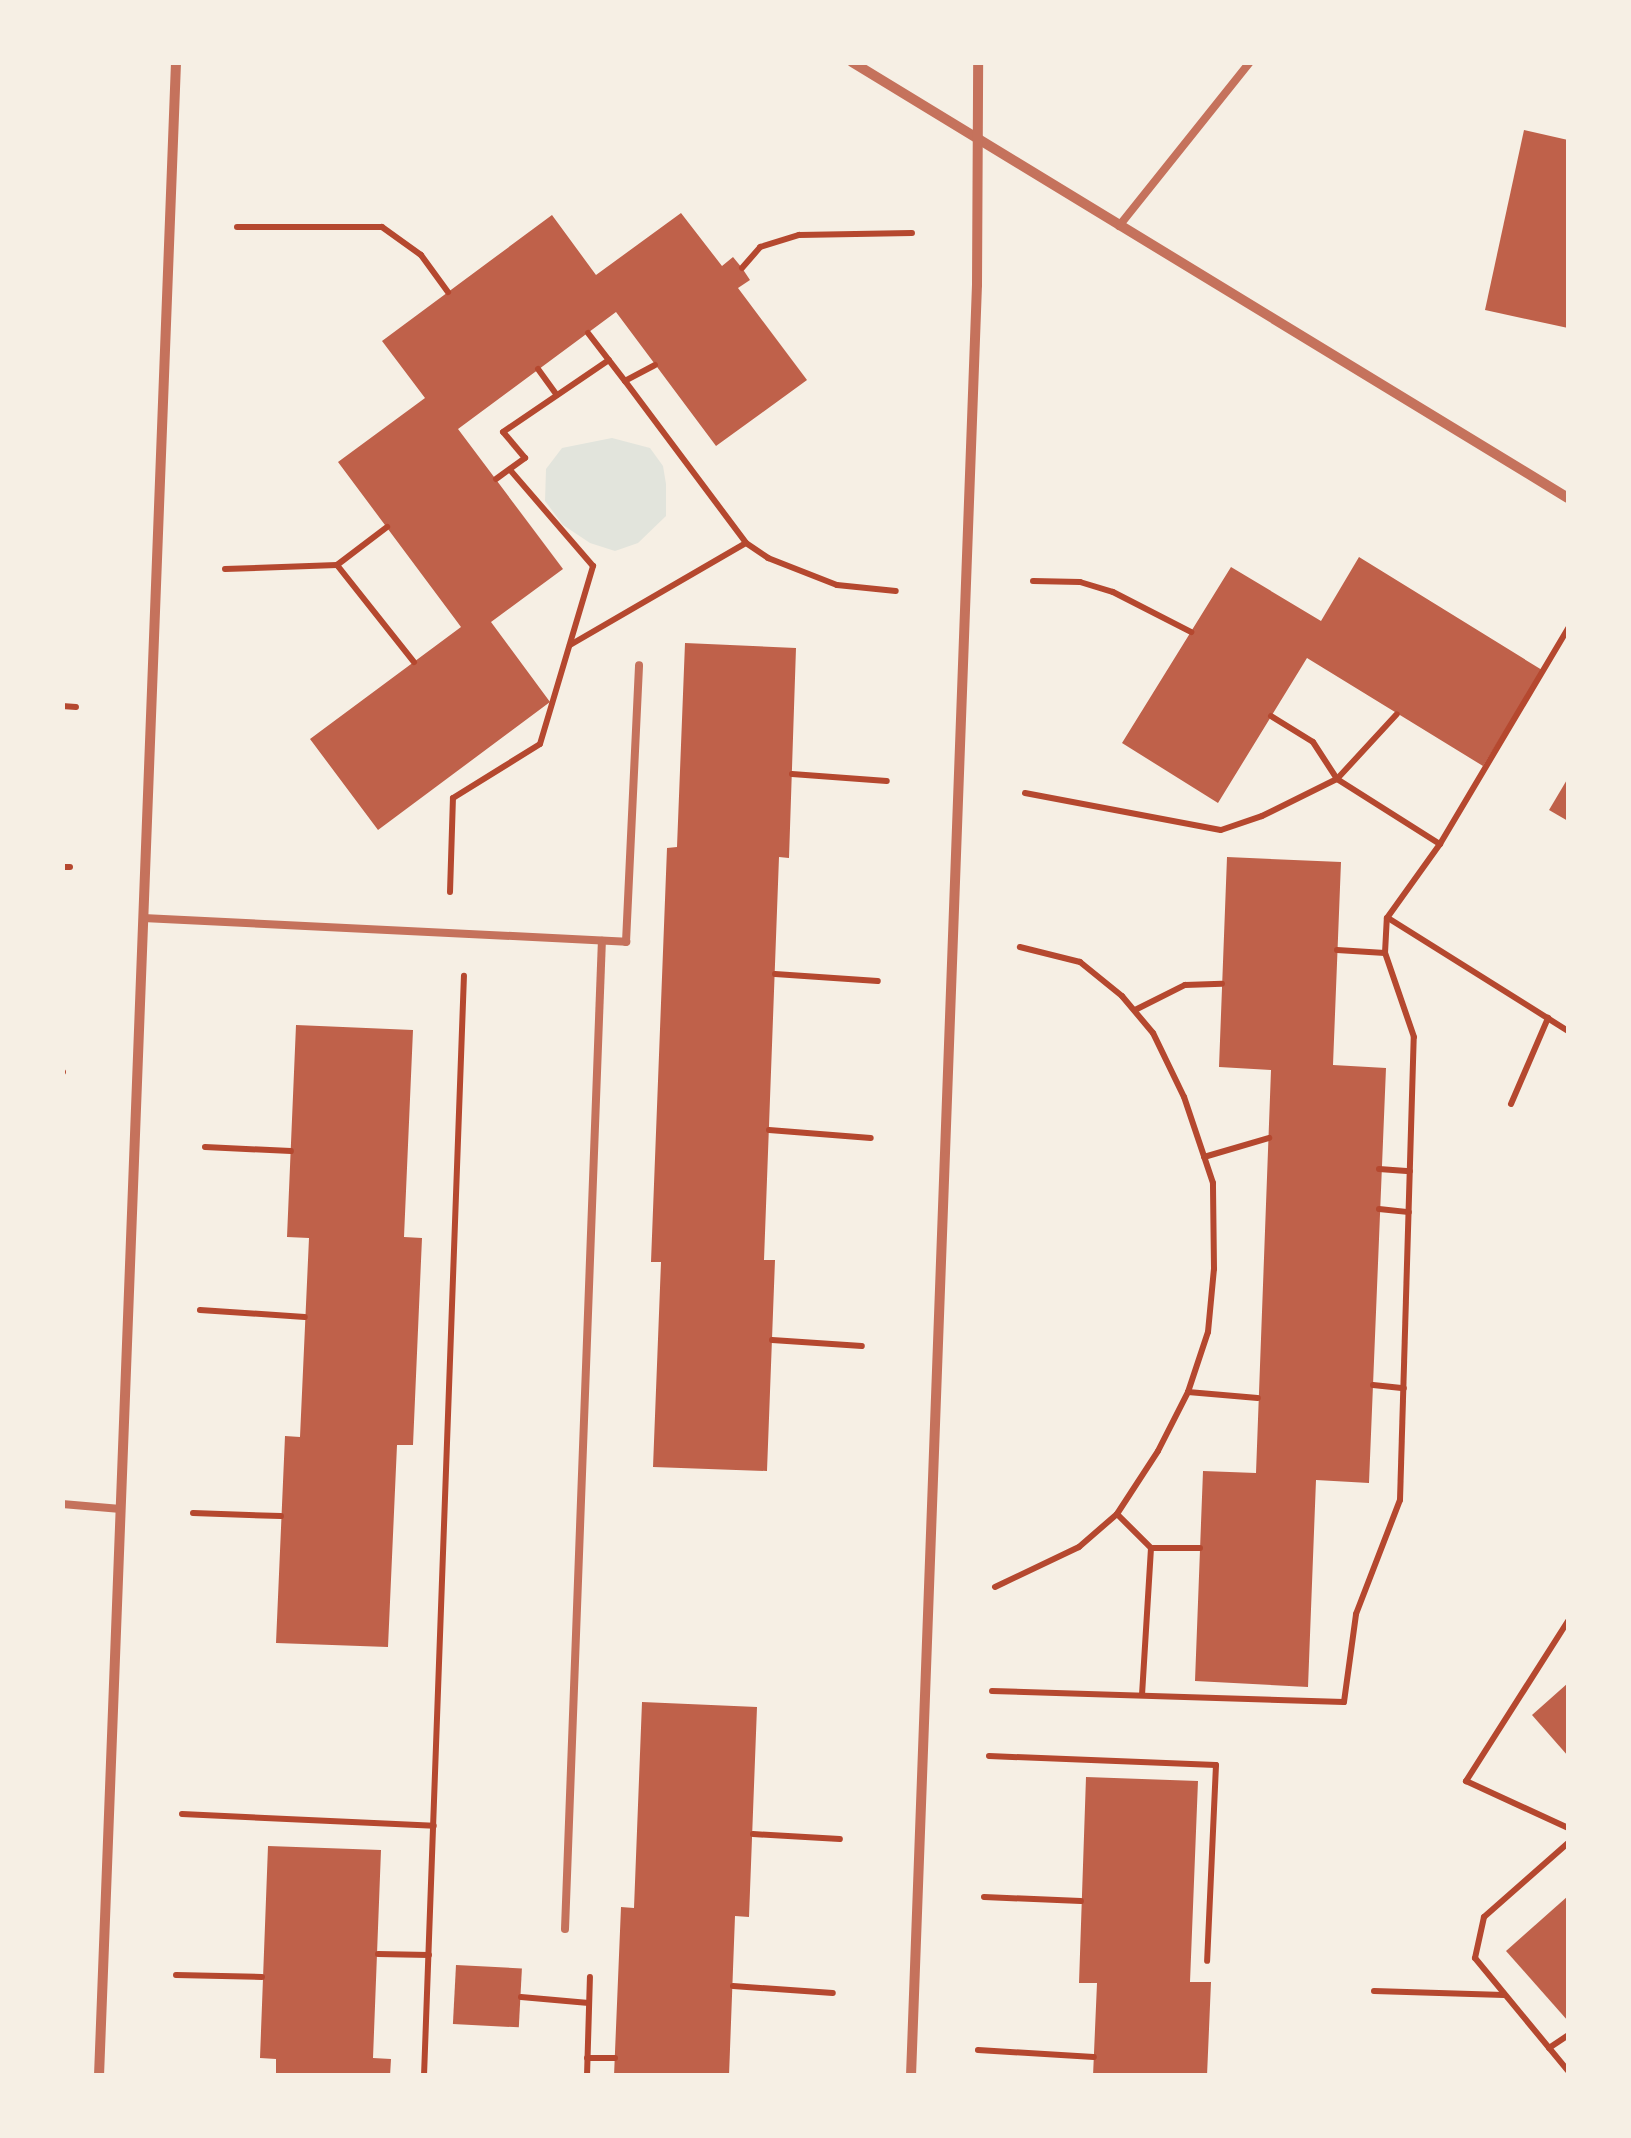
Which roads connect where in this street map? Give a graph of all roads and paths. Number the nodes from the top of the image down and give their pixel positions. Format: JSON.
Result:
{"nodes":[{"id":1,"x":176,"y":62,"type":"edge"},
{"id":2,"x":852,"y":62,"type":"edge"},
{"id":3,"x":978,"y":62,"type":"edge"},
{"id":4,"x":1250,"y":62,"type":"edge"},
{"id":5,"x":975,"y":138,"type":"junction"},
{"id":6,"x":1118,"y":226,"type":"junction"},
{"id":7,"x":238,"y":228,"type":"dead end"},
{"id":8,"x":912,"y":233,"type":"dead end"},
{"id":9,"x":742,"y":268,"type":"dead end"},
{"id":10,"x":448,"y":292,"type":"dead end"},
{"id":11,"x":588,"y":333,"type":"dead end"},
{"id":12,"x":609,"y":360,"type":"junction"},
{"id":13,"x":655,"y":365,"type":"dead end"},
{"id":14,"x":538,"y":370,"type":"dead end"},
{"id":15,"x":625,"y":382,"type":"junction"},
{"id":16,"x":557,"y":395,"type":"junction"},
{"id":17,"x":510,"y":470,"type":"junction"},
{"id":18,"x":496,"y":479,"type":"dead end"},
{"id":19,"x":1568,"y":498,"type":"edge"},
{"id":20,"x":387,"y":527,"type":"dead end"},
{"id":21,"x":746,"y":544,"type":"junction"},
{"id":22,"x":337,"y":565,"type":"junction"},
{"id":23,"x":226,"y":569,"type":"dead end"},
{"id":24,"x":1033,"y":580,"type":"dead end"},
{"id":25,"x":896,"y":591,"type":"dead end"},
{"id":26,"x":1568,"y":628,"type":"edge"},
{"id":27,"x":1191,"y":632,"type":"dead end"},
{"id":28,"x":570,"y":645,"type":"junction"},
{"id":29,"x":414,"y":662,"type":"dead end"},
{"id":30,"x":639,"y":665,"type":"dead end"},
{"id":31,"x":62,"y":706,"type":"edge"},
{"id":32,"x":76,"y":707,"type":"dead end"},
{"id":33,"x":1397,"y":714,"type":"dead end"},
{"id":34,"x":1271,"y":716,"type":"dead end"},
{"id":35,"x":792,"y":774,"type":"dead end"},
{"id":36,"x":1337,"y":779,"type":"junction"},
{"id":37,"x":887,"y":782,"type":"dead end"},
{"id":38,"x":1025,"y":793,"type":"dead end"},
{"id":39,"x":1440,"y":844,"type":"junction"},
{"id":40,"x":143,"y":918,"type":"junction"},
{"id":41,"x":1387,"y":918,"type":"junction"},
{"id":42,"x":449,"y":933,"type":"junction"},
{"id":43,"x":602,"y":940,"type":"junction"},
{"id":44,"x":1020,"y":948,"type":"dead end"},
{"id":45,"x":1337,"y":950,"type":"dead end"},
{"id":46,"x":1385,"y":953,"type":"junction"},
{"id":47,"x":464,"y":968,"type":"dead end"},
{"id":48,"x":775,"y":974,"type":"dead end"},
{"id":49,"x":878,"y":981,"type":"dead end"},
{"id":50,"x":1222,"y":984,"type":"dead end"},
{"id":51,"x":1135,"y":1010,"type":"junction"},
{"id":52,"x":1548,"y":1018,"type":"junction"},
{"id":53,"x":1568,"y":1031,"type":"edge"},
{"id":54,"x":1511,"y":1104,"type":"dead end"},
{"id":55,"x":769,"y":1130,"type":"dead end"},
{"id":56,"x":871,"y":1138,"type":"dead end"},
{"id":57,"x":1269,"y":1138,"type":"dead end"},
{"id":58,"x":205,"y":1147,"type":"dead end"},
{"id":59,"x":291,"y":1151,"type":"dead end"},
{"id":60,"x":1204,"y":1157,"type":"junction"},
{"id":61,"x":1380,"y":1168,"type":"dead end"},
{"id":62,"x":1410,"y":1171,"type":"junction"},
{"id":63,"x":1379,"y":1210,"type":"dead end"},
{"id":64,"x":1408,"y":1212,"type":"junction"},
{"id":65,"x":200,"y":1310,"type":"dead end"},
{"id":66,"x":305,"y":1317,"type":"dead end"},
{"id":67,"x":772,"y":1340,"type":"dead end"},
{"id":68,"x":862,"y":1346,"type":"dead end"},
{"id":69,"x":1373,"y":1386,"type":"dead end"},
{"id":70,"x":1404,"y":1388,"type":"junction"},
{"id":71,"x":1188,"y":1392,"type":"junction"},
{"id":72,"x":1258,"y":1398,"type":"dead end"},
{"id":73,"x":62,"y":1504,"type":"edge"},
{"id":74,"x":121,"y":1508,"type":"junction"},
{"id":75,"x":193,"y":1513,"type":"dead end"},
{"id":76,"x":1117,"y":1514,"type":"junction"},
{"id":77,"x":281,"y":1516,"type":"dead end"},
{"id":78,"x":1151,"y":1548,"type":"junction"},
{"id":79,"x":1200,"y":1548,"type":"dead end"},
{"id":80,"x":995,"y":1587,"type":"dead end"},
{"id":81,"x":1568,"y":1621,"type":"edge"},
{"id":82,"x":992,"y":1690,"type":"dead end"},
{"id":83,"x":1142,"y":1695,"type":"junction"},
{"id":84,"x":990,"y":1756,"type":"dead end"},
{"id":85,"x":182,"y":1814,"type":"dead end"},
{"id":86,"x":434,"y":1826,"type":"junction"},
{"id":87,"x":1568,"y":1828,"type":"edge"},
{"id":88,"x":753,"y":1834,"type":"dead end"},
{"id":89,"x":840,"y":1839,"type":"dead end"},
{"id":90,"x":1568,"y":1843,"type":"edge"},
{"id":91,"x":984,"y":1897,"type":"dead end"},
{"id":92,"x":1082,"y":1901,"type":"dead end"},
{"id":93,"x":565,"y":1929,"type":"dead end"},
{"id":94,"x":378,"y":1954,"type":"dead end"},
{"id":95,"x":429,"y":1955,"type":"junction"},
{"id":96,"x":1207,"y":1961,"type":"dead end"},
{"id":97,"x":176,"y":1974,"type":"dead end"},
{"id":98,"x":262,"y":1977,"type":"dead end"},
{"id":99,"x":590,"y":1977,"type":"dead end"},
{"id":100,"x":732,"y":1986,"type":"dead end"},
{"id":101,"x":1374,"y":1991,"type":"dead end"},
{"id":102,"x":833,"y":1993,"type":"dead end"},
{"id":103,"x":1505,"y":1996,"type":"junction"},
{"id":104,"x":521,"y":1997,"type":"dead end"},
{"id":105,"x":589,"y":2002,"type":"junction"},
{"id":106,"x":1568,"y":2035,"type":"edge"},
{"id":107,"x":1549,"y":2048,"type":"junction"},
{"id":108,"x":978,"y":2050,"type":"dead end"},
{"id":109,"x":587,"y":2058,"type":"junction"},
{"id":110,"x":615,"y":2058,"type":"dead end"},
{"id":111,"x":1094,"y":2058,"type":"dead end"},
{"id":112,"x":1568,"y":2071,"type":"edge"},
{"id":113,"x":99,"y":2076,"type":"edge"},
{"id":114,"x":424,"y":2076,"type":"edge"},
{"id":115,"x":586,"y":2076,"type":"edge"},
{"id":116,"x":910,"y":2076,"type":"edge"}],
"edges":[{"from":1,"to":40,"type":"street"},
{"from":2,"to":5,"type":"street"},
{"from":3,"to":5,"type":"street"},
{"from":4,"to":6,"type":"lane"},
{"from":5,"to":6,"type":"street"},
{"from":5,"to":116,"type":"street"},
{"from":6,"to":19,"type":"street"},
{"from":7,"to":10,"type":"path"},
{"from":8,"to":9,"type":"path"},
{"from":11,"to":12,"type":"path"},
{"from":12,"to":15,"type":"path"},
{"from":12,"to":16,"type":"path"},
{"from":13,"to":15,"type":"path"},
{"from":14,"to":16,"type":"path"},
{"from":15,"to":21,"type":"path"},
{"from":16,"to":17,"type":"path"},
{"from":17,"to":18,"type":"path"},
{"from":17,"to":28,"type":"path"},
{"from":20,"to":22,"type":"path"},
{"from":21,"to":25,"type":"path"},
{"from":21,"to":28,"type":"path"},
{"from":22,"to":23,"type":"path"},
{"from":22,"to":29,"type":"path"},
{"from":24,"to":27,"type":"path"},
{"from":26,"to":39,"type":"path"},
{"from":28,"to":42,"type":"path"},
{"from":30,"to":43,"type":"lane"},
{"from":31,"to":32,"type":"path"},
{"from":33,"to":36,"type":"path"},
{"from":34,"to":36,"type":"path"},
{"from":35,"to":37,"type":"path"},
{"from":36,"to":38,"type":"path"},
{"from":36,"to":39,"type":"path"},
{"from":39,"to":41,"type":"path"},
{"from":40,"to":42,"type":"lane"},
{"from":40,"to":74,"type":"street"},
{"from":41,"to":46,"type":"path"},
{"from":41,"to":52,"type":"path"},
{"from":42,"to":43,"type":"lane"},
{"from":43,"to":93,"type":"lane"},
{"from":44,"to":51,"type":"path"},
{"from":45,"to":46,"type":"path"},
{"from":46,"to":62,"type":"path"},
{"from":47,"to":86,"type":"path"},
{"from":48,"to":49,"type":"path"},
{"from":50,"to":51,"type":"path"},
{"from":51,"to":60,"type":"path"},
{"from":52,"to":53,"type":"path"},
{"from":52,"to":54,"type":"path"},
{"from":55,"to":56,"type":"path"},
{"from":57,"to":60,"type":"path"},
{"from":58,"to":59,"type":"path"},
{"from":60,"to":71,"type":"path"},
{"from":61,"to":62,"type":"path"},
{"from":62,"to":64,"type":"path"},
{"from":63,"to":64,"type":"path"},
{"from":64,"to":70,"type":"path"},
{"from":65,"to":66,"type":"path"},
{"from":67,"to":68,"type":"path"},
{"from":69,"to":70,"type":"path"},
{"from":70,"to":83,"type":"path"},
{"from":71,"to":72,"type":"path"},
{"from":71,"to":76,"type":"path"},
{"from":73,"to":74,"type":"lane"},
{"from":74,"to":113,"type":"street"},
{"from":75,"to":77,"type":"path"},
{"from":76,"to":78,"type":"path"},
{"from":76,"to":80,"type":"path"},
{"from":78,"to":79,"type":"path"},
{"from":78,"to":83,"type":"path"},
{"from":81,"to":87,"type":"path"},
{"from":82,"to":83,"type":"path"},
{"from":84,"to":96,"type":"path"},
{"from":85,"to":86,"type":"path"},
{"from":86,"to":95,"type":"path"},
{"from":88,"to":89,"type":"path"},
{"from":90,"to":103,"type":"path"},
{"from":91,"to":92,"type":"path"},
{"from":94,"to":95,"type":"path"},
{"from":95,"to":114,"type":"path"},
{"from":97,"to":98,"type":"path"},
{"from":99,"to":105,"type":"path"},
{"from":100,"to":102,"type":"path"},
{"from":101,"to":103,"type":"path"},
{"from":103,"to":107,"type":"path"},
{"from":104,"to":105,"type":"path"},
{"from":105,"to":109,"type":"path"},
{"from":106,"to":107,"type":"path"},
{"from":107,"to":112,"type":"path"},
{"from":108,"to":111,"type":"path"},
{"from":109,"to":110,"type":"path"},
{"from":109,"to":115,"type":"path"}]}
